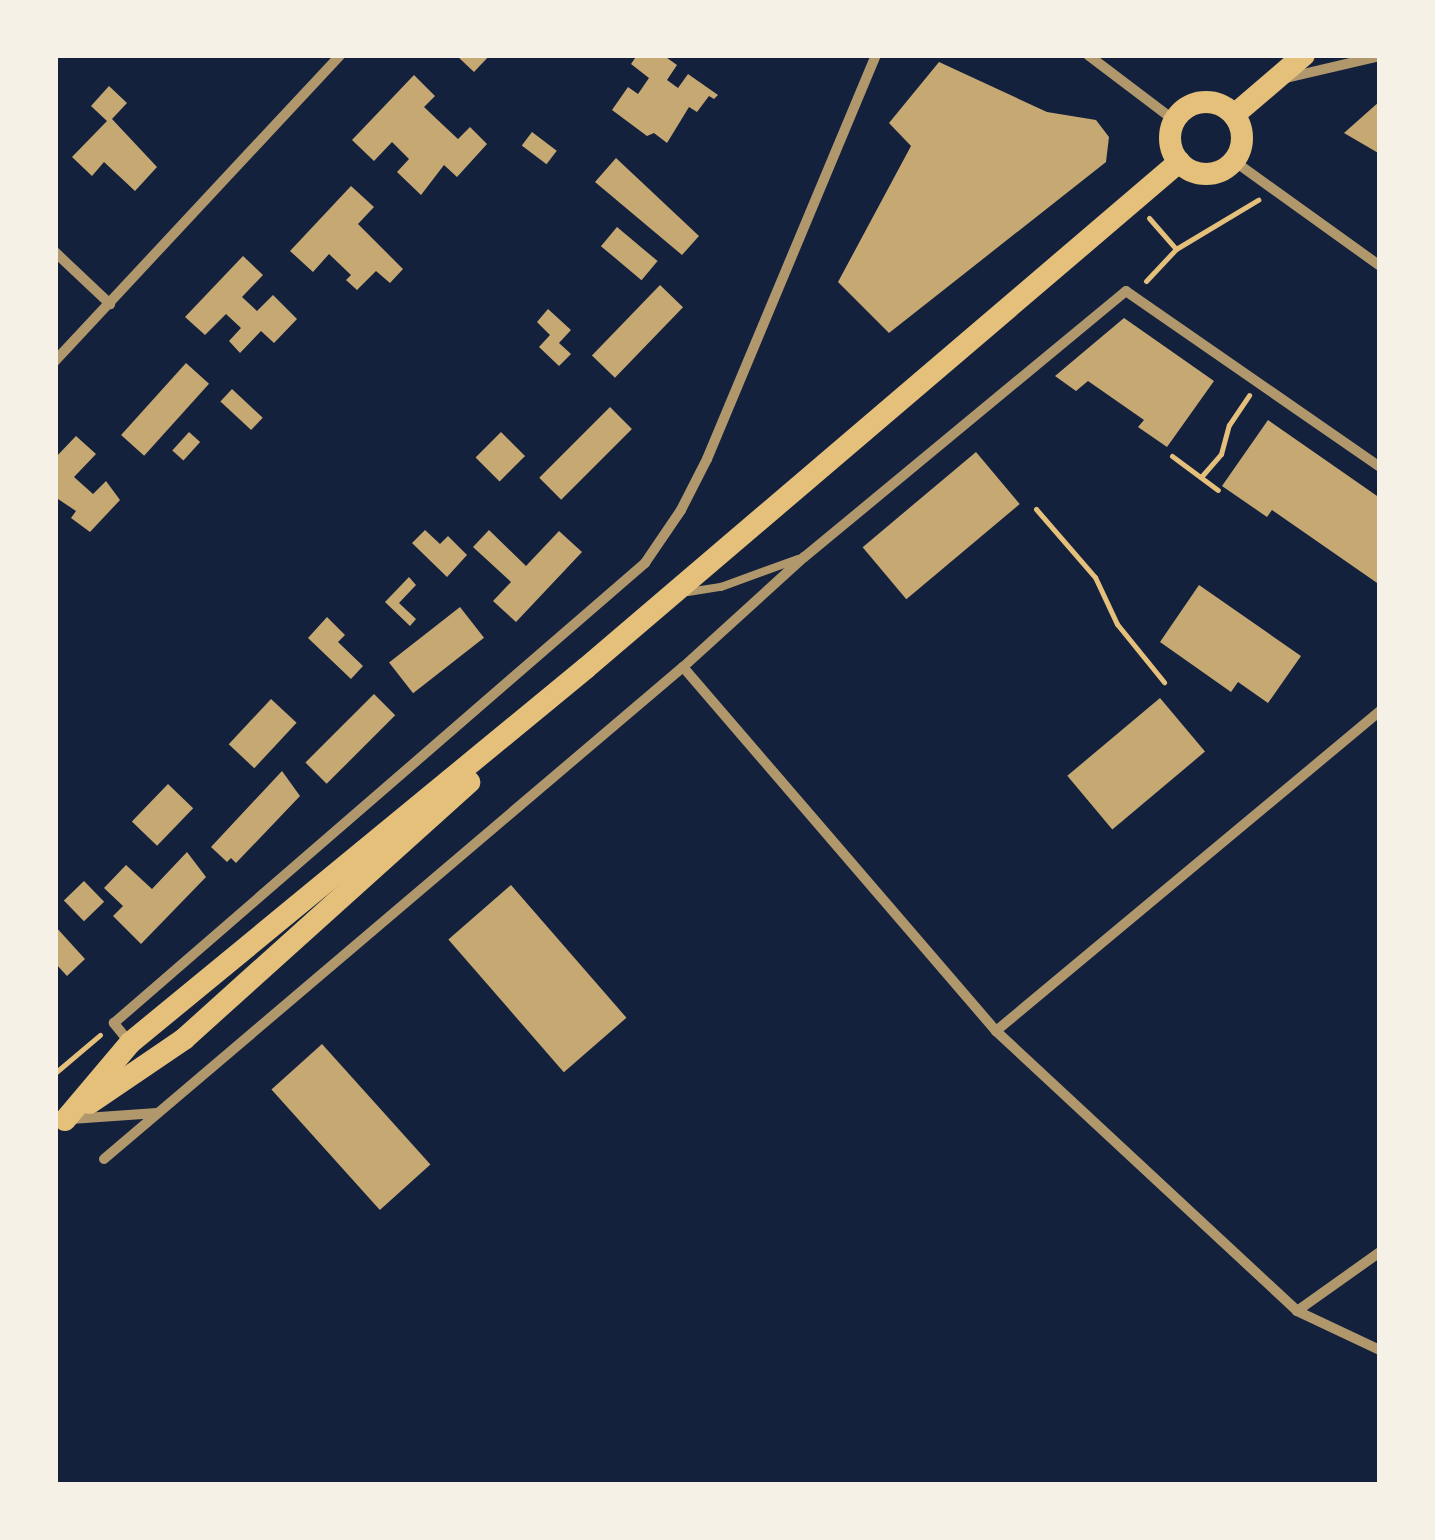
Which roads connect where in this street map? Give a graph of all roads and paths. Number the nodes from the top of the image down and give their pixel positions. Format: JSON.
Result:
{"nodes":[{"id":1,"x":340,"y":55,"type":"edge"},
{"id":2,"x":876,"y":55,"type":"edge"},
{"id":3,"x":1088,"y":55,"type":"edge"},
{"id":4,"x":1304,"y":55,"type":"edge"},
{"id":5,"x":1380,"y":56,"type":"edge"},
{"id":6,"x":1275,"y":81,"type":"junction"},
{"id":7,"x":1234,"y":116,"type":"junction"},
{"id":8,"x":1174,"y":120,"type":"junction"},
{"id":9,"x":1234,"y":161,"type":"junction"},
{"id":10,"x":1179,"y":162,"type":"junction"},
{"id":11,"x":1274,"y":190,"type":"junction"},
{"id":12,"x":1134,"y":201,"type":"junction"},
{"id":13,"x":1176,"y":249,"type":"junction"},
{"id":14,"x":55,"y":252,"type":"edge"},
{"id":15,"x":1380,"y":266,"type":"edge"},
{"id":16,"x":1134,"y":294,"type":"junction"},
{"id":17,"x":110,"y":304,"type":"junction"},
{"id":18,"x":55,"y":362,"type":"edge"},
{"id":19,"x":1236,"y":414,"type":"dead end"},
{"id":20,"x":1172,"y":456,"type":"dead end"},
{"id":21,"x":1380,"y":467,"type":"edge"},
{"id":22,"x":1201,"y":477,"type":"junction"},
{"id":23,"x":1218,"y":490,"type":"dead end"},
{"id":24,"x":1036,"y":508,"type":"dead end"},
{"id":25,"x":804,"y":557,"type":"junction"},
{"id":26,"x":673,"y":594,"type":"junction"},
{"id":27,"x":683,"y":667,"type":"junction"},
{"id":28,"x":586,"y":668,"type":"junction"},
{"id":29,"x":1164,"y":682,"type":"dead end"},
{"id":30,"x":1380,"y":711,"type":"edge"},
{"id":31,"x":114,"y":1023,"type":"junction"},
{"id":32,"x":996,"y":1031,"type":"junction"},
{"id":33,"x":130,"y":1043,"type":"junction"},
{"id":34,"x":55,"y":1074,"type":"edge"},
{"id":35,"x":158,"y":1114,"type":"junction"},
{"id":36,"x":60,"y":1124,"type":"edge"},
{"id":37,"x":104,"y":1159,"type":"dead end"},
{"id":38,"x":1380,"y":1252,"type":"edge"},
{"id":39,"x":1298,"y":1310,"type":"junction"},
{"id":40,"x":1380,"y":1350,"type":"edge"}],
"edges":[{"from":1,"to":17,"type":"street"},
{"from":2,"to":31,"type":"street"},
{"from":3,"to":8,"type":"street"},
{"from":4,"to":6,"type":"main road"},
{"from":5,"to":6,"type":"street"},
{"from":6,"to":7,"type":"main road"},
{"from":7,"to":8,"type":"main road"},
{"from":7,"to":9,"type":"main road"},
{"from":8,"to":10,"type":"main road"},
{"from":9,"to":10,"type":"main road"},
{"from":9,"to":11,"type":"street"},
{"from":10,"to":12,"type":"main road"},
{"from":11,"to":13,"type":"path"},
{"from":11,"to":15,"type":"street"},
{"from":12,"to":13,"type":"path"},
{"from":12,"to":26,"type":"main road"},
{"from":13,"to":16,"type":"path"},
{"from":14,"to":17,"type":"street"},
{"from":16,"to":21,"type":"street"},
{"from":16,"to":25,"type":"street"},
{"from":17,"to":18,"type":"street"},
{"from":19,"to":22,"type":"path"},
{"from":20,"to":22,"type":"path"},
{"from":22,"to":23,"type":"path"},
{"from":24,"to":29,"type":"path"},
{"from":25,"to":26,"type":"lane"},
{"from":25,"to":27,"type":"street"},
{"from":26,"to":28,"type":"main road"},
{"from":27,"to":32,"type":"street"},
{"from":27,"to":35,"type":"street"},
{"from":28,"to":33,"type":"main road"},
{"from":28,"to":36,"type":"main road"},
{"from":30,"to":32,"type":"street"},
{"from":31,"to":33,"type":"street"},
{"from":31,"to":34,"type":"path"},
{"from":32,"to":39,"type":"street"},
{"from":33,"to":36,"type":"main road"},
{"from":35,"to":36,"type":"street"},
{"from":35,"to":37,"type":"street"},
{"from":38,"to":39,"type":"street"},
{"from":39,"to":40,"type":"street"}]}
